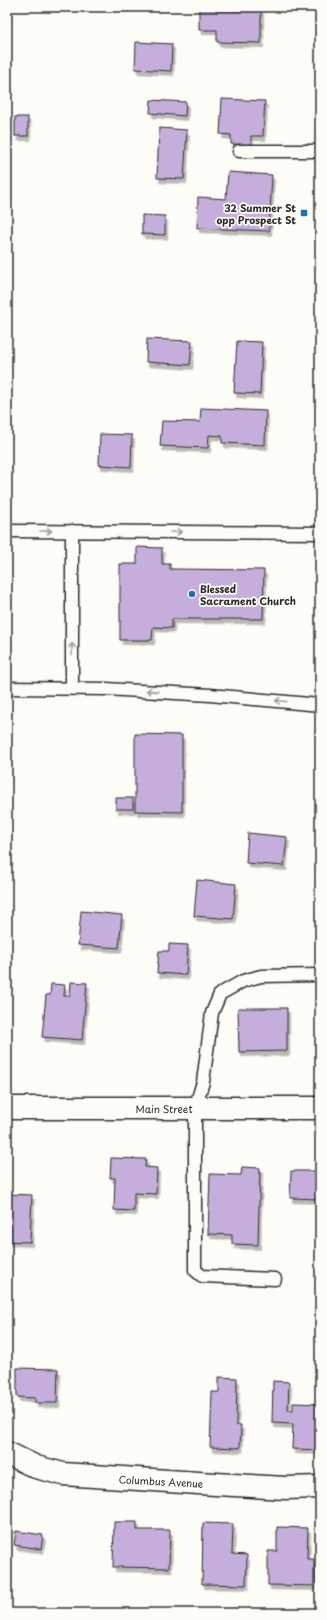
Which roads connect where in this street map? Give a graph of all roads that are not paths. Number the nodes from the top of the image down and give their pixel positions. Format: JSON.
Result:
{"nodes":[{"id":1,"x":238,"y":151,"type":"dead end"},
{"id":2,"x":320,"y":151,"type":"edge"},
{"id":3,"x":7,"y":531,"type":"edge"},
{"id":4,"x":72,"y":531,"type":"junction"},
{"id":5,"x":320,"y":533,"type":"edge"},
{"id":6,"x":7,"y":688,"type":"edge"},
{"id":7,"x":72,"y":688,"type":"junction"},
{"id":8,"x":320,"y":705,"type":"edge"},
{"id":9,"x":320,"y":975,"type":"edge"},
{"id":10,"x":7,"y":1108,"type":"edge"},
{"id":11,"x":195,"y":1108,"type":"junction"},
{"id":12,"x":320,"y":1108,"type":"edge"},
{"id":13,"x":275,"y":1279,"type":"dead end"},
{"id":14,"x":7,"y":1453,"type":"edge"},
{"id":15,"x":320,"y":1487,"type":"edge"}],
"edges":[{"from":1,"to":2,"type":"lane"},
{"from":3,"to":4,"type":"lane","one_way":true},
{"from":4,"to":5,"type":"lane","one_way":true},
{"from":7,"to":4,"type":"lane","one_way":true},
{"from":6,"to":7,"type":"lane"},
{"from":8,"to":7,"type":"lane","one_way":true},
{"from":9,"to":11,"type":"lane"},
{"from":10,"to":11,"type":"street","name":"Main Street"},
{"from":11,"to":12,"type":"street","name":"Main Street"},
{"from":11,"to":13,"type":"lane"},
{"from":14,"to":15,"type":"street","name":"Columbus Avenue"}]}
